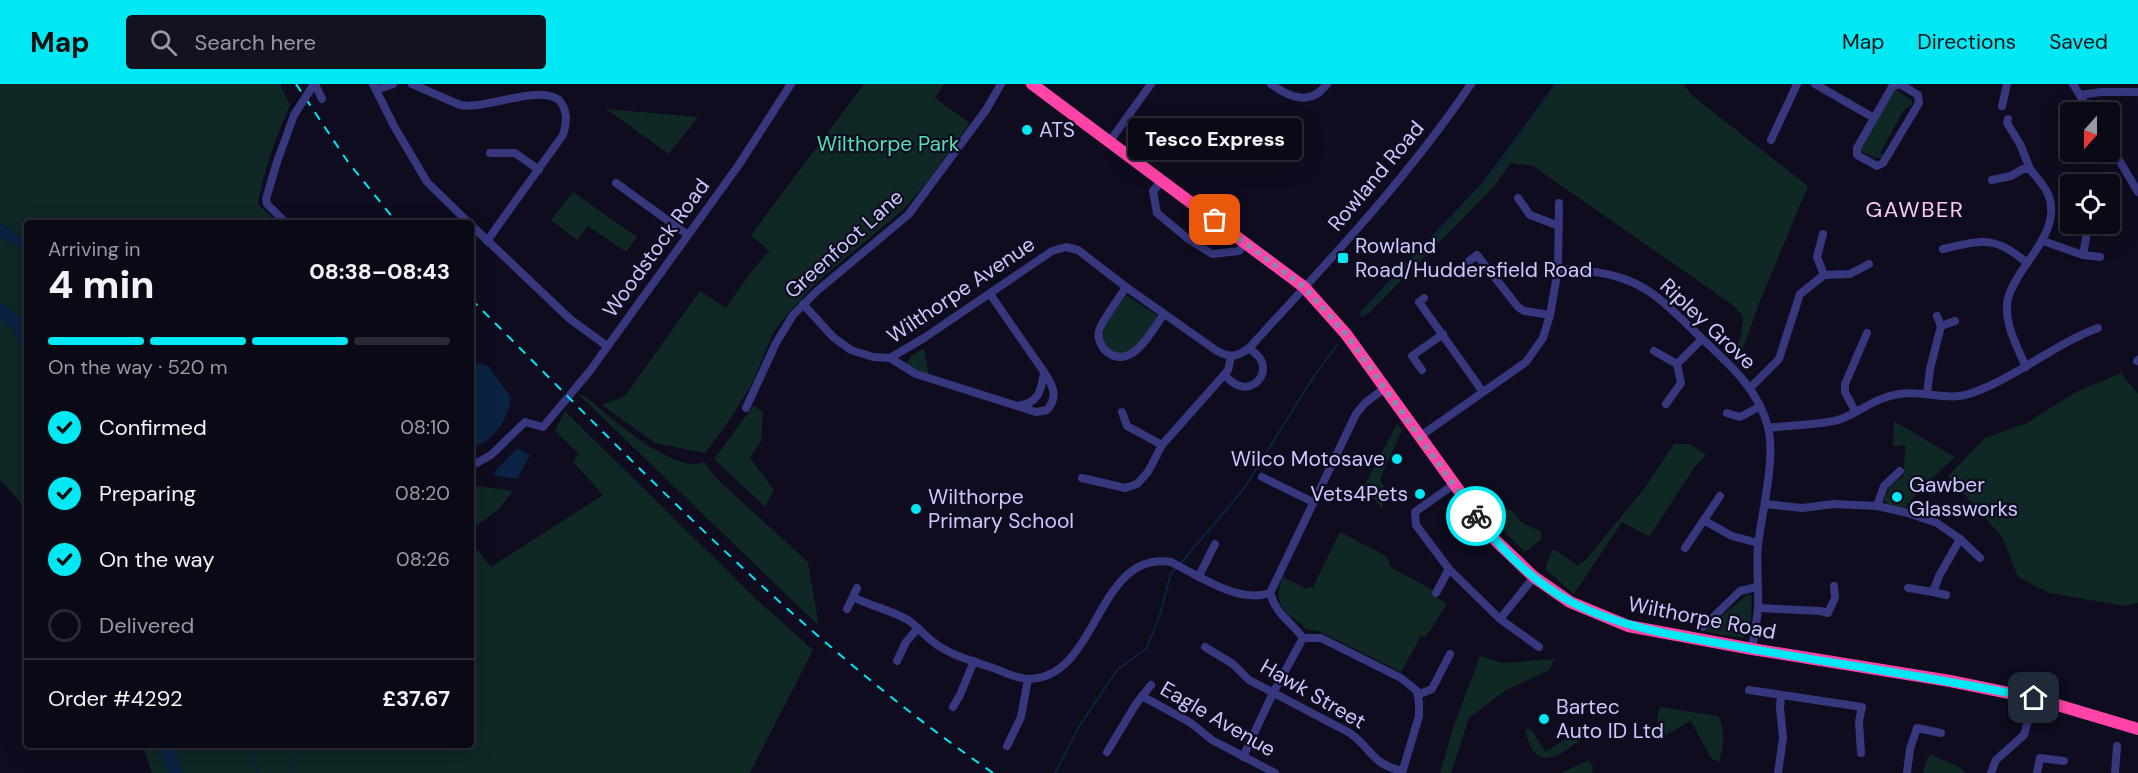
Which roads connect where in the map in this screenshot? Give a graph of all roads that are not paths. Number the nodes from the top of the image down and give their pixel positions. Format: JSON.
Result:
{"nodes":[{"id":1,"x":314,"y":84,"type":"edge"},
{"id":2,"x":393,"y":84,"type":"edge"},
{"id":3,"x":412,"y":84,"type":"edge"},
{"id":4,"x":791,"y":84,"type":"edge"},
{"id":5,"x":1000,"y":84,"type":"edge"},
{"id":6,"x":1032,"y":84,"type":"edge"},
{"id":7,"x":1151,"y":84,"type":"edge"},
{"id":8,"x":1271,"y":84,"type":"edge"},
{"id":9,"x":1327,"y":84,"type":"edge"},
{"id":10,"x":1471,"y":84,"type":"edge"},
{"id":11,"x":1797,"y":84,"type":"edge"},
{"id":12,"x":1815,"y":84,"type":"edge"},
{"id":13,"x":1900,"y":84,"type":"edge"},
{"id":14,"x":2007,"y":84,"type":"edge"},
{"id":15,"x":2073,"y":84,"type":"edge"},
{"id":16,"x":375,"y":87,"type":"edge"},
{"id":17,"x":2138,"y":92,"type":"edge"},
{"id":18,"x":2080,"y":95,"type":"junction"},
{"id":19,"x":322,"y":99,"type":"dead end"},
{"id":20,"x":2085,"y":102,"type":"edge"},
{"id":21,"x":2002,"y":106,"type":"dead end"},
{"id":22,"x":1874,"y":118,"type":"junction"},
{"id":23,"x":2008,"y":119,"type":"dead end"},
{"id":24,"x":1771,"y":140,"type":"dead end"},
{"id":25,"x":1110,"y":141,"type":"junction"},
{"id":26,"x":490,"y":153,"type":"dead end"},
{"id":27,"x":2120,"y":162,"type":"edge"},
{"id":28,"x":2030,"y":169,"type":"junction"},
{"id":29,"x":539,"y":170,"type":"junction"},
{"id":30,"x":1992,"y":180,"type":"dead end"},
{"id":31,"x":1162,"y":181,"type":"junction"},
{"id":32,"x":616,"y":183,"type":"dead end"},
{"id":33,"x":2138,"y":192,"type":"edge"},
{"id":34,"x":1518,"y":198,"type":"dead end"},
{"id":35,"x":1559,"y":203,"type":"dead end"},
{"id":36,"x":283,"y":220,"type":"edge"},
{"id":37,"x":466,"y":220,"type":"edge"},
{"id":38,"x":1559,"y":226,"type":"junction"},
{"id":39,"x":474,"y":228,"type":"edge"},
{"id":40,"x":1823,"y":234,"type":"dead end"},
{"id":41,"x":688,"y":235,"type":"junction"},
{"id":42,"x":2086,"y":238,"type":"dead end"},
{"id":43,"x":487,"y":241,"type":"junction"},
{"id":44,"x":2043,"y":241,"type":"junction"},
{"id":45,"x":1246,"y":242,"type":"junction"},
{"id":46,"x":1943,"y":249,"type":"dead end"},
{"id":47,"x":2083,"y":255,"type":"junction"},
{"id":48,"x":2100,"y":257,"type":"dead end"},
{"id":49,"x":1469,"y":261,"type":"dead end"},
{"id":50,"x":2027,"y":263,"type":"junction"},
{"id":51,"x":1869,"y":264,"type":"dead end"},
{"id":52,"x":1558,"y":269,"type":"junction"},
{"id":53,"x":1824,"y":275,"type":"junction"},
{"id":54,"x":1126,"y":287,"type":"junction"},
{"id":55,"x":1304,"y":287,"type":"junction"},
{"id":56,"x":990,"y":294,"type":"junction"},
{"id":57,"x":1424,"y":298,"type":"dead end"},
{"id":58,"x":803,"y":304,"type":"junction"},
{"id":59,"x":1164,"y":314,"type":"junction"},
{"id":60,"x":1550,"y":315,"type":"junction"},
{"id":61,"x":1937,"y":316,"type":"dead end"},
{"id":62,"x":1955,"y":321,"type":"dead end"},
{"id":63,"x":1941,"y":326,"type":"junction"},
{"id":64,"x":2098,"y":328,"type":"dead end"},
{"id":65,"x":1867,"y":333,"type":"dead end"},
{"id":66,"x":1443,"y":334,"type":"junction"},
{"id":67,"x":1702,"y":339,"type":"junction"},
{"id":68,"x":608,"y":346,"type":"junction"},
{"id":69,"x":1249,"y":348,"type":"junction"},
{"id":70,"x":1654,"y":351,"type":"dead end"},
{"id":71,"x":1231,"y":357,"type":"junction"},
{"id":72,"x":890,"y":358,"type":"junction"},
{"id":73,"x":1677,"y":364,"type":"junction"},
{"id":74,"x":2026,"y":367,"type":"junction"},
{"id":75,"x":1422,"y":370,"type":"dead end"},
{"id":76,"x":1044,"y":372,"type":"junction"},
{"id":77,"x":1224,"y":375,"type":"junction"},
{"id":78,"x":1385,"y":388,"type":"junction"},
{"id":79,"x":1750,"y":388,"type":"junction"},
{"id":80,"x":1483,"y":392,"type":"junction"},
{"id":81,"x":1927,"y":394,"type":"junction"},
{"id":82,"x":1666,"y":404,"type":"dead end"},
{"id":83,"x":1017,"y":406,"type":"junction"},
{"id":84,"x":1759,"y":406,"type":"junction"},
{"id":85,"x":746,"y":408,"type":"dead end"},
{"id":86,"x":1856,"y":411,"type":"junction"},
{"id":87,"x":1122,"y":412,"type":"dead end"},
{"id":88,"x":1727,"y":412,"type":"dead end"},
{"id":89,"x":1768,"y":428,"type":"junction"},
{"id":90,"x":1419,"y":437,"type":"junction"},
{"id":91,"x":1162,"y":445,"type":"junction"},
{"id":92,"x":474,"y":464,"type":"edge"},
{"id":93,"x":1900,"y":471,"type":"dead end"},
{"id":94,"x":1262,"y":477,"type":"dead end"},
{"id":95,"x":1082,"y":478,"type":"dead end"},
{"id":96,"x":1453,"y":485,"type":"junction"},
{"id":97,"x":1720,"y":496,"type":"dead end"},
{"id":98,"x":1313,"y":502,"type":"junction"},
{"id":99,"x":1765,"y":504,"type":"junction"},
{"id":100,"x":1877,"y":506,"type":"junction"},
{"id":101,"x":1705,"y":521,"type":"junction"},
{"id":102,"x":1960,"y":539,"type":"junction"},
{"id":103,"x":1758,"y":543,"type":"junction"},
{"id":104,"x":1215,"y":544,"type":"dead end"},
{"id":105,"x":1685,"y":548,"type":"dead end"},
{"id":106,"x":1980,"y":558,"type":"dead end"},
{"id":107,"x":1449,"y":569,"type":"junction"},
{"id":108,"x":1199,"y":576,"type":"junction"},
{"id":109,"x":1534,"y":577,"type":"junction"},
{"id":110,"x":1834,"y":586,"type":"dead end"},
{"id":111,"x":1757,"y":587,"type":"junction"},
{"id":112,"x":857,"y":588,"type":"dead end"},
{"id":113,"x":1908,"y":588,"type":"dead end"},
{"id":114,"x":1933,"y":592,"type":"junction"},
{"id":115,"x":1270,"y":593,"type":"junction"},
{"id":116,"x":1436,"y":593,"type":"dead end"},
{"id":117,"x":1946,"y":595,"type":"dead end"},
{"id":118,"x":853,"y":597,"type":"junction"},
{"id":119,"x":1758,"y":608,"type":"junction"},
{"id":120,"x":847,"y":609,"type":"dead end"},
{"id":121,"x":1500,"y":619,"type":"junction"},
{"id":122,"x":1703,"y":627,"type":"dead end"},
{"id":123,"x":918,"y":628,"type":"junction"},
{"id":124,"x":1304,"y":638,"type":"junction"},
{"id":125,"x":1204,"y":647,"type":"dead end"},
{"id":126,"x":1539,"y":647,"type":"dead end"},
{"id":127,"x":1752,"y":649,"type":"junction"},
{"id":128,"x":1450,"y":654,"type":"dead end"},
{"id":129,"x":897,"y":661,"type":"dead end"},
{"id":130,"x":974,"y":662,"type":"junction"},
{"id":131,"x":1028,"y":679,"type":"junction"},
{"id":132,"x":1151,"y":685,"type":"dead end"},
{"id":133,"x":1749,"y":690,"type":"dead end"},
{"id":134,"x":1273,"y":693,"type":"junction"},
{"id":135,"x":1418,"y":695,"type":"junction"},
{"id":136,"x":1142,"y":696,"type":"junction"},
{"id":137,"x":1781,"y":696,"type":"junction"},
{"id":138,"x":2034,"y":698,"type":"junction"},
{"id":139,"x":953,"y":706,"type":"dead end"},
{"id":140,"x":2138,"y":729,"type":"edge"},
{"id":141,"x":1941,"y":733,"type":"dead end"},
{"id":142,"x":1007,"y":746,"type":"dead end"},
{"id":143,"x":2117,"y":746,"type":"dead end"},
{"id":144,"x":1107,"y":752,"type":"dead end"},
{"id":145,"x":1861,"y":753,"type":"dead end"},
{"id":146,"x":1243,"y":757,"type":"junction"},
{"id":147,"x":2064,"y":761,"type":"dead end"},
{"id":148,"x":1402,"y":772,"type":"edge"},
{"id":149,"x":1274,"y":773,"type":"edge"},
{"id":150,"x":1778,"y":773,"type":"edge"},
{"id":151,"x":1907,"y":773,"type":"edge"},
{"id":152,"x":1991,"y":773,"type":"edge"},
{"id":153,"x":2037,"y":773,"type":"edge"},
{"id":154,"x":2115,"y":773,"type":"edge"}],
"edges":[{"from":1,"to":19,"type":"street"},
{"from":1,"to":36,"type":"street","bridge":true},
{"from":2,"to":16,"type":"street"},
{"from":3,"to":29,"type":"street"},
{"from":4,"to":41,"type":"street","name":"Woodstock Road"},
{"from":5,"to":58,"type":"street","name":"Greenfoot Lane"},
{"from":6,"to":25,"type":"highway","name":"Wilthorpe Road"},
{"from":7,"to":25,"type":"street"},
{"from":8,"to":9,"type":"street"},
{"from":10,"to":55,"type":"street","name":"Rowland Road"},
{"from":11,"to":24,"type":"street"},
{"from":12,"to":22,"type":"street"},
{"from":13,"to":22,"type":"street"},
{"from":13,"to":22,"type":"street"},
{"from":14,"to":21,"type":"street"},
{"from":15,"to":18,"type":"street"},
{"from":16,"to":37,"type":"street"},
{"from":17,"to":18,"type":"street"},
{"from":18,"to":20,"type":"street"},
{"from":23,"to":28,"type":"street"},
{"from":25,"to":31,"type":"highway","name":"Wilthorpe Road"},
{"from":26,"to":29,"type":"street"},
{"from":27,"to":33,"type":"street"},
{"from":28,"to":30,"type":"street"},
{"from":28,"to":44,"type":"street"},
{"from":29,"to":43,"type":"street"},
{"from":31,"to":45,"type":"highway","name":"Wilthorpe Road"},
{"from":31,"to":45,"type":"street"},
{"from":32,"to":41,"type":"street"},
{"from":34,"to":38,"type":"street"},
{"from":35,"to":38,"type":"street"},
{"from":38,"to":52,"type":"street"},
{"from":39,"to":43,"type":"street"},
{"from":40,"to":53,"type":"street"},
{"from":41,"to":68,"type":"street","name":"Woodstock Road"},
{"from":42,"to":47,"type":"street"},
{"from":43,"to":68,"type":"street"},
{"from":44,"to":47,"type":"street"},
{"from":44,"to":50,"type":"street"},
{"from":45,"to":55,"type":"highway","name":"Wilthorpe Road"},
{"from":46,"to":50,"type":"street"},
{"from":47,"to":48,"type":"street"},
{"from":49,"to":60,"type":"street"},
{"from":50,"to":74,"type":"street"},
{"from":51,"to":53,"type":"street"},
{"from":52,"to":60,"type":"street"},
{"from":52,"to":67,"type":"street","name":"Ripley Grove"},
{"from":53,"to":79,"type":"street"},
{"from":54,"to":56,"type":"street","name":"Wilthorpe Avenue"},
{"from":54,"to":59,"type":"street","name":"Wilthorpe Avenue"},
{"from":54,"to":59,"type":"street"},
{"from":55,"to":69,"type":"street"},
{"from":55,"to":78,"type":"highway","name":"Wilthorpe Road"},
{"from":56,"to":72,"type":"street","name":"Wilthorpe Avenue"},
{"from":56,"to":76,"type":"street"},
{"from":57,"to":66,"type":"street"},
{"from":58,"to":72,"type":"street","name":"Wilthorpe Avenue"},
{"from":58,"to":85,"type":"street","name":"Greenfoot Lane"},
{"from":59,"to":71,"type":"street","name":"Wilthorpe Avenue"},
{"from":60,"to":80,"type":"street"},
{"from":61,"to":63,"type":"street"},
{"from":62,"to":63,"type":"street"},
{"from":63,"to":81,"type":"street"},
{"from":64,"to":74,"type":"street"},
{"from":65,"to":86,"type":"street"},
{"from":66,"to":75,"type":"street"},
{"from":66,"to":80,"type":"street"},
{"from":67,"to":73,"type":"street"},
{"from":67,"to":79,"type":"street","name":"Ripley Grove"},
{"from":68,"to":92,"type":"street","name":"Woodstock Road"},
{"from":69,"to":71,"type":"street"},
{"from":69,"to":77,"type":"street"},
{"from":70,"to":73,"type":"street"},
{"from":71,"to":77,"type":"street"},
{"from":72,"to":83,"type":"street"},
{"from":73,"to":82,"type":"street"},
{"from":74,"to":81,"type":"street"},
{"from":76,"to":83,"type":"street"},
{"from":76,"to":83,"type":"street"},
{"from":77,"to":91,"type":"street"},
{"from":78,"to":90,"type":"highway","name":"Wilthorpe Road"},
{"from":78,"to":98,"type":"street"},
{"from":79,"to":84,"type":"street","name":"Ripley Grove"},
{"from":80,"to":90,"type":"street"},
{"from":81,"to":86,"type":"street"},
{"from":84,"to":88,"type":"street"},
{"from":84,"to":89,"type":"street","name":"Ripley Grove"},
{"from":86,"to":89,"type":"street"},
{"from":87,"to":91,"type":"street"},
{"from":89,"to":99,"type":"street","name":"Ripley Grove"},
{"from":90,"to":96,"type":"highway","name":"Wilthorpe Road"},
{"from":91,"to":95,"type":"street"},
{"from":93,"to":100,"type":"street"},
{"from":94,"to":98,"type":"street"},
{"from":96,"to":107,"type":"street"},
{"from":96,"to":109,"type":"highway","name":"Wilthorpe Road"},
{"from":97,"to":101,"type":"street"},
{"from":98,"to":115,"type":"street"},
{"from":99,"to":100,"type":"street"},
{"from":99,"to":103,"type":"street","name":"Ripley Grove"},
{"from":100,"to":102,"type":"street"},
{"from":101,"to":103,"type":"street"},
{"from":101,"to":105,"type":"street"},
{"from":102,"to":106,"type":"street"},
{"from":102,"to":114,"type":"street"},
{"from":103,"to":111,"type":"street","name":"Ripley Grove"},
{"from":104,"to":108,"type":"street"},
{"from":107,"to":116,"type":"street"},
{"from":107,"to":121,"type":"street"},
{"from":108,"to":115,"type":"street"},
{"from":108,"to":131,"type":"street"},
{"from":109,"to":121,"type":"street"},
{"from":109,"to":127,"type":"highway","name":"Wilthorpe Road"},
{"from":110,"to":119,"type":"street"},
{"from":111,"to":119,"type":"street","name":"Ripley Grove"},
{"from":111,"to":122,"type":"street"},
{"from":112,"to":118,"type":"street"},
{"from":113,"to":114,"type":"street"},
{"from":114,"to":117,"type":"street"},
{"from":115,"to":124,"type":"street"},
{"from":118,"to":120,"type":"street"},
{"from":118,"to":123,"type":"street"},
{"from":119,"to":127,"type":"street","name":"Ripley Grove"},
{"from":121,"to":126,"type":"street"},
{"from":123,"to":129,"type":"street"},
{"from":123,"to":130,"type":"street"},
{"from":124,"to":134,"type":"street"},
{"from":124,"to":135,"type":"street"},
{"from":125,"to":134,"type":"street","name":"Hawk Street"},
{"from":127,"to":138,"type":"highway","name":"Wilthorpe Road"},
{"from":128,"to":135,"type":"street"},
{"from":130,"to":131,"type":"street"},
{"from":130,"to":139,"type":"street"},
{"from":131,"to":142,"type":"street"},
{"from":132,"to":136,"type":"street","name":"Eagle Avenue"},
{"from":133,"to":137,"type":"street"},
{"from":134,"to":146,"type":"street"},
{"from":134,"to":148,"type":"street","name":"Hawk Street"},
{"from":135,"to":148,"type":"street"},
{"from":136,"to":144,"type":"street","name":"Eagle Avenue"},
{"from":136,"to":146,"type":"street","name":"Eagle Avenue"},
{"from":137,"to":145,"type":"street"},
{"from":137,"to":150,"type":"street"},
{"from":138,"to":140,"type":"highway","name":"Wilthorpe Road"},
{"from":138,"to":152,"type":"street"},
{"from":141,"to":151,"type":"street"},
{"from":143,"to":154,"type":"street"},
{"from":146,"to":149,"type":"street","name":"Eagle Avenue"},
{"from":147,"to":153,"type":"street"}]}
